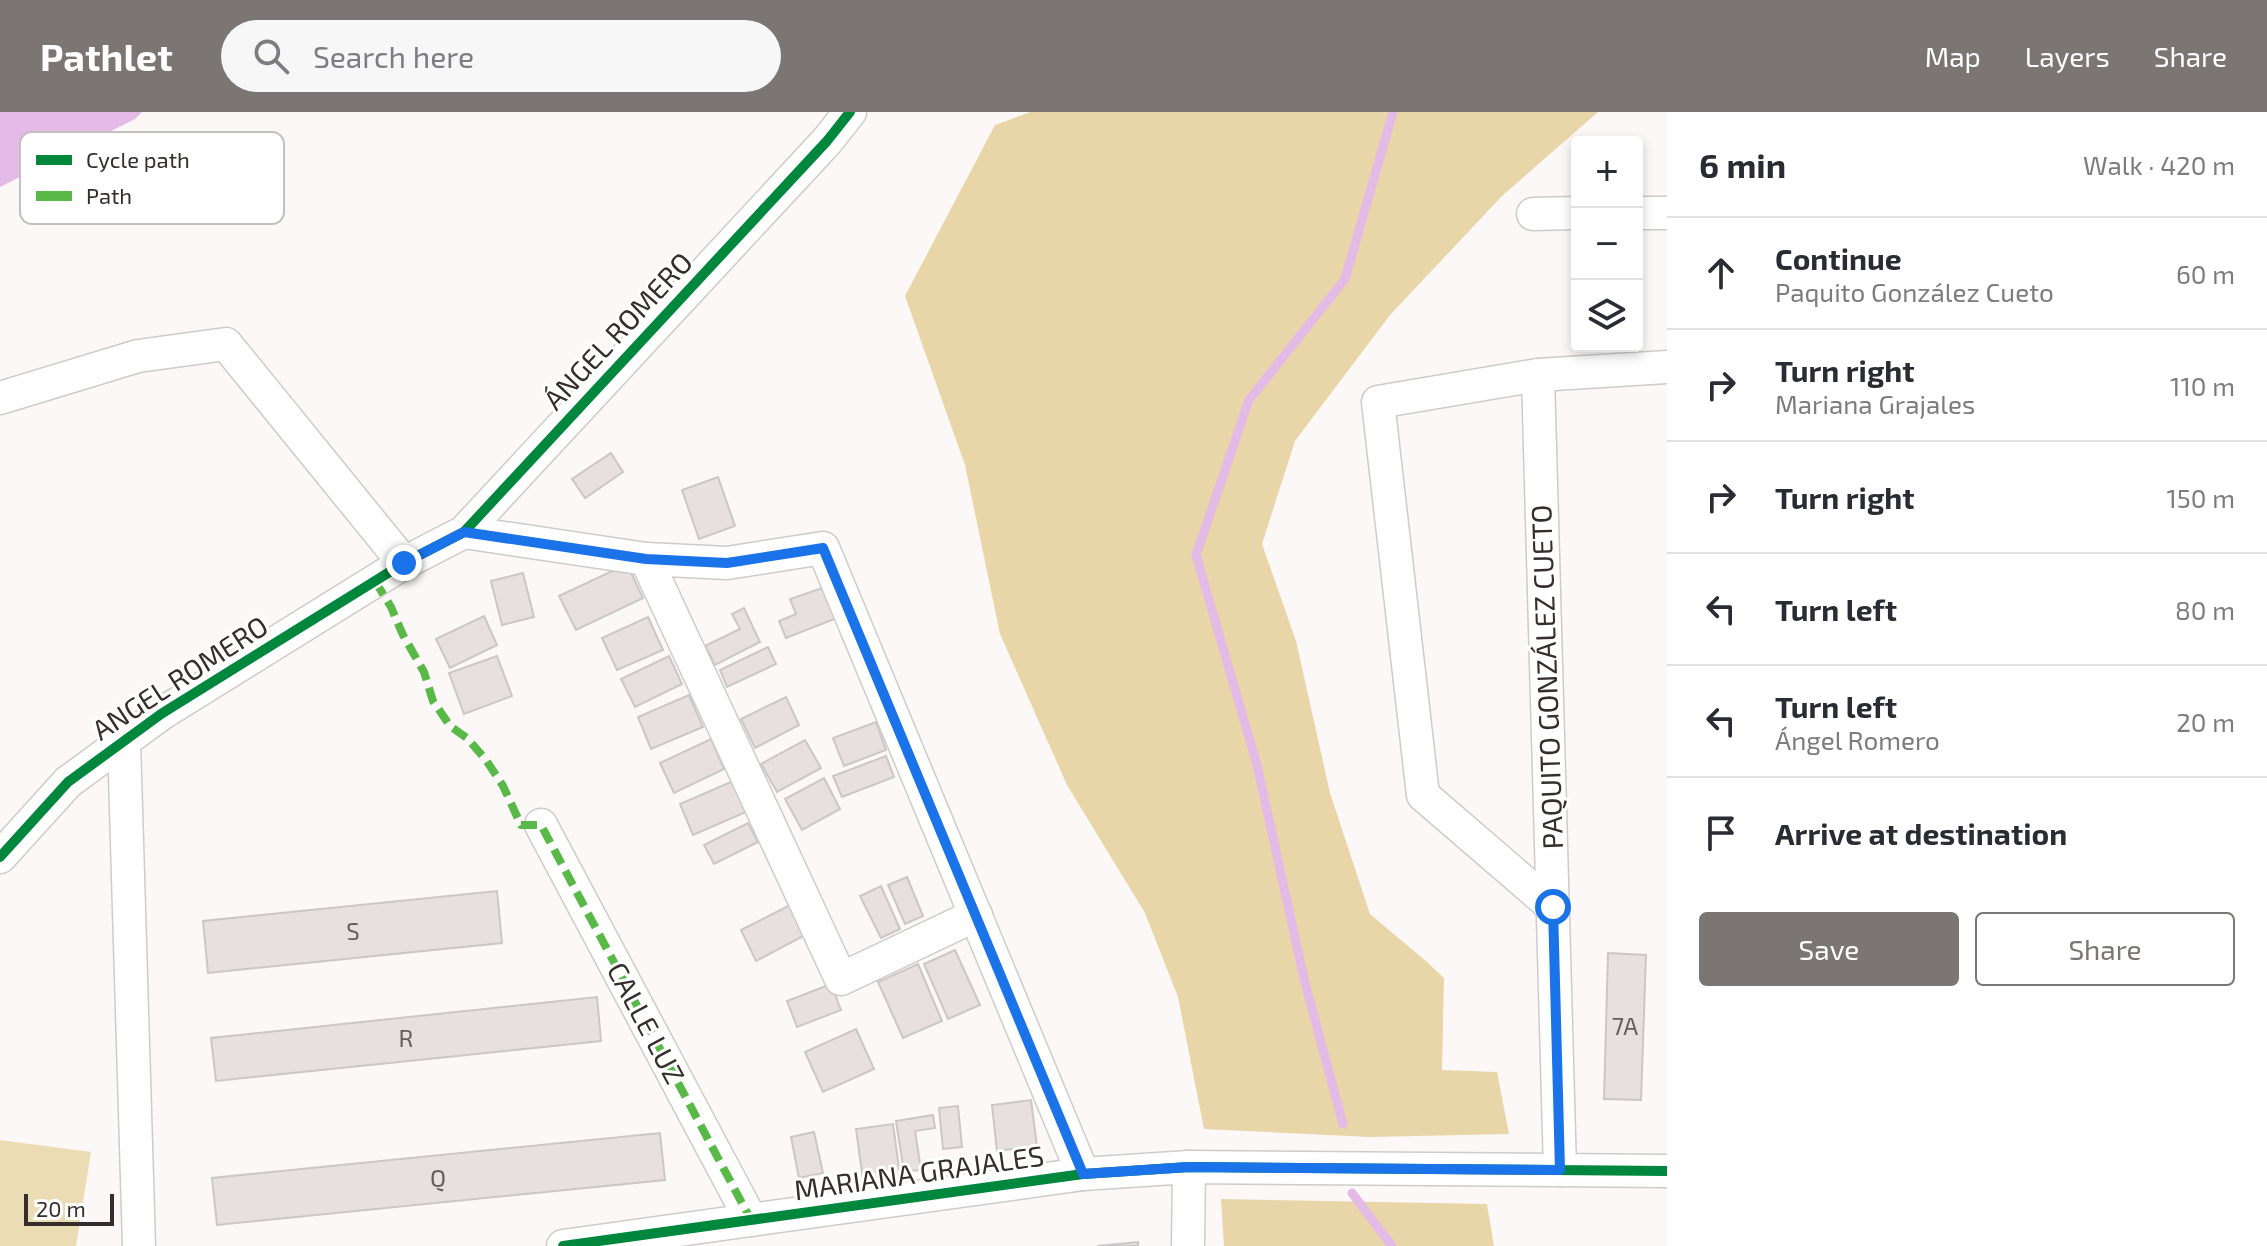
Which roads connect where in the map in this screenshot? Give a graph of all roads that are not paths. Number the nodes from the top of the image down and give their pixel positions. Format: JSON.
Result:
{"nodes":[{"id":1,"x":850,"y":112,"type":"edge"},
{"id":2,"x":1571,"y":213,"type":"edge"},
{"id":3,"x":1643,"y":213,"type":"edge"},
{"id":4,"x":1667,"y":213,"type":"edge"},
{"id":5,"x":1533,"y":214,"type":"dead end"},
{"id":6,"x":1667,"y":367,"type":"edge"},
{"id":7,"x":1538,"y":375,"type":"junction"},
{"id":8,"x":0,"y":398,"type":"edge"},
{"id":9,"x":464,"y":532,"type":"junction"},
{"id":10,"x":646,"y":559,"type":"junction"},
{"id":11,"x":404,"y":563,"type":"junction"},
{"id":12,"x":124,"y":741,"type":"junction"},
{"id":13,"x":541,"y":825,"type":"dead end"},
{"id":14,"x":0,"y":857,"type":"edge"},
{"id":15,"x":1553,"y":907,"type":"junction"},
{"id":16,"x":976,"y":915,"type":"junction"},
{"id":17,"x":1189,"y":1167,"type":"junction"},
{"id":18,"x":1560,"y":1170,"type":"junction"},
{"id":19,"x":1667,"y":1171,"type":"edge"},
{"id":20,"x":1083,"y":1174,"type":"junction"},
{"id":21,"x":751,"y":1220,"type":"junction"},
{"id":22,"x":139,"y":1246,"type":"edge"},
{"id":23,"x":563,"y":1246,"type":"edge"},
{"id":24,"x":1188,"y":1246,"type":"edge"}],
"edges":[{"from":1,"to":9,"type":"street","name":"ÁNGEL ROMERO"},
{"from":2,"to":5,"type":"street"},
{"from":3,"to":4,"type":"street"},
{"from":6,"to":7,"type":"street"},
{"from":7,"to":15,"type":"street","name":"PAQUITO GONZÁLEZ CUETO"},
{"from":7,"to":15,"type":"street"},
{"from":8,"to":11,"type":"street"},
{"from":9,"to":10,"type":"street"},
{"from":9,"to":11,"type":"street","name":"ÁNGEL ROMERO"},
{"from":10,"to":16,"type":"street"},
{"from":10,"to":16,"type":"street"},
{"from":11,"to":12,"type":"street","name":"ANGEL ROMERO"},
{"from":12,"to":14,"type":"street","name":"ANGEL ROMERO"},
{"from":12,"to":22,"type":"street"},
{"from":13,"to":21,"type":"street","name":"CALLE LUZ"},
{"from":15,"to":18,"type":"street","name":"PAQUITO GONZÁLEZ CUETO"},
{"from":16,"to":20,"type":"street"},
{"from":17,"to":18,"type":"street","name":"MARIANA GRAJALES"},
{"from":17,"to":20,"type":"street","name":"MARIANA GRAJALES"},
{"from":17,"to":24,"type":"street"},
{"from":18,"to":19,"type":"street","name":"MARIANA GRAJALES"},
{"from":20,"to":21,"type":"street","name":"MARIANA GRAJALES"},
{"from":21,"to":23,"type":"street","name":"MARIANA GRAJALES"}]}
